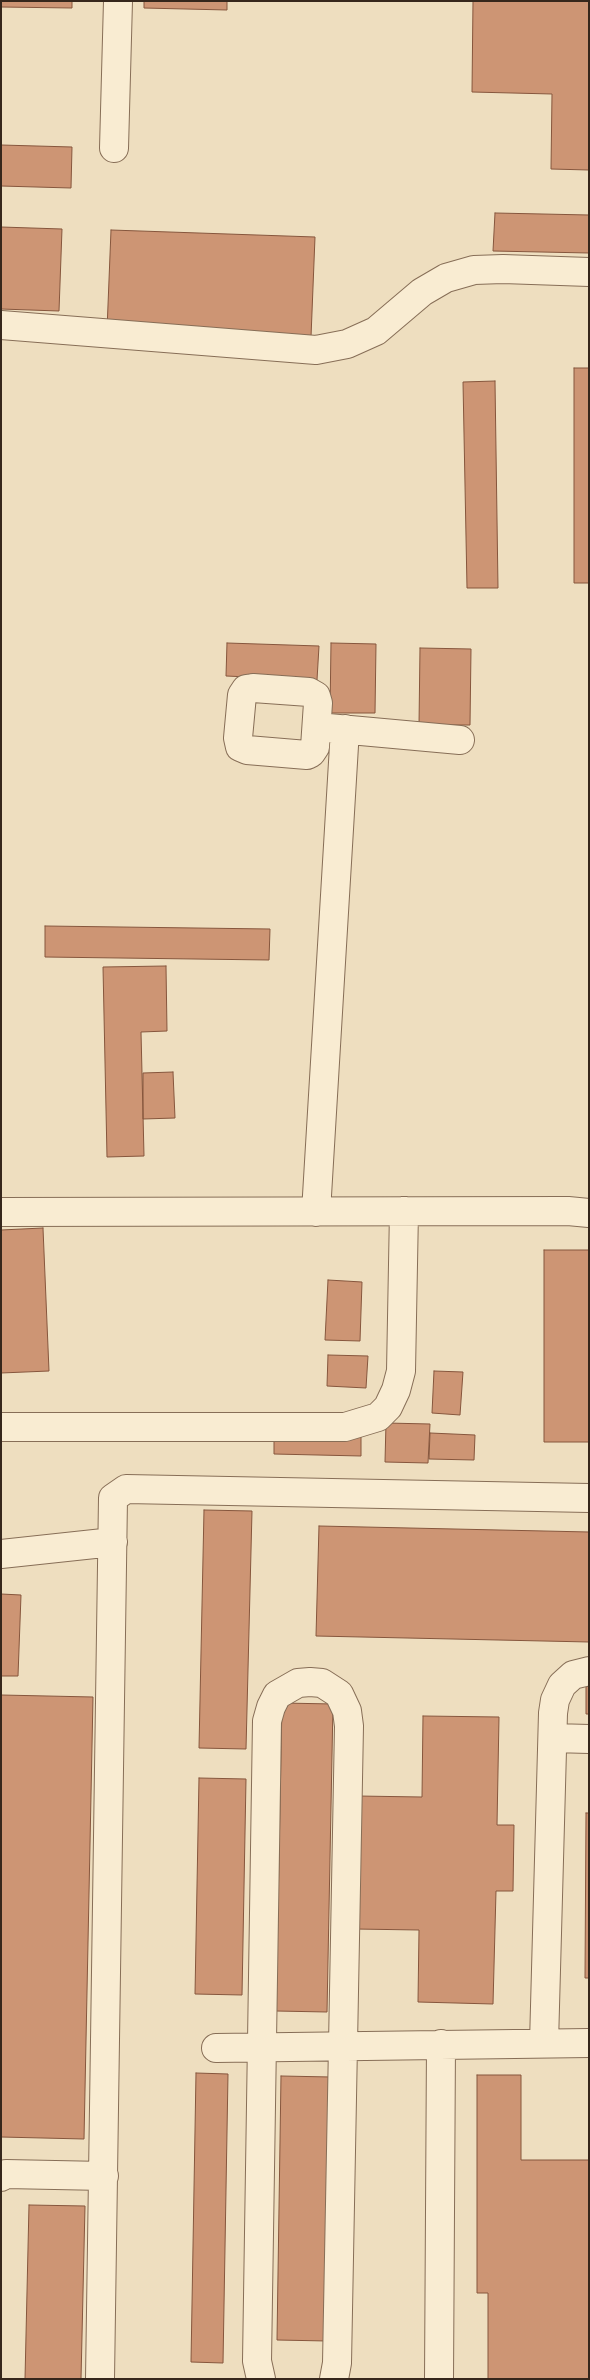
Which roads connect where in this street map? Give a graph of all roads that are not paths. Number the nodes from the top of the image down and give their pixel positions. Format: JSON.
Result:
{"nodes":[{"id":1,"x":118,"y":1,"type":"edge"},
{"id":2,"x":114,"y":148,"type":"dead end"},
{"id":3,"x":589,"y":272,"type":"edge"},
{"id":4,"x":1,"y":325,"type":"edge"},
{"id":5,"x":316,"y":727,"type":"dead end"},
{"id":6,"x":345,"y":729,"type":"junction"},
{"id":7,"x":460,"y":740,"type":"dead end"},
{"id":8,"x":582,"y":1210,"type":"edge"},
{"id":9,"x":1,"y":1212,"type":"edge"},
{"id":10,"x":316,"y":1212,"type":"junction"},
{"id":11,"x":404,"y":1212,"type":"junction"},
{"id":12,"x":1,"y":1427,"type":"edge"},
{"id":13,"x":589,"y":1498,"type":"edge"},
{"id":14,"x":113,"y":1542,"type":"junction"},
{"id":15,"x":1,"y":1554,"type":"edge"},
{"id":16,"x":589,"y":1671,"type":"edge"},
{"id":17,"x":553,"y":1738,"type":"junction"},
{"id":18,"x":589,"y":1739,"type":"edge"},
{"id":19,"x":544,"y":2043,"type":"junction"},
{"id":20,"x":589,"y":2043,"type":"edge"},
{"id":21,"x":441,"y":2044,"type":"junction"},
{"id":22,"x":344,"y":2046,"type":"junction"},
{"id":23,"x":262,"y":2047,"type":"junction"},
{"id":24,"x":216,"y":2048,"type":"dead end"},
{"id":25,"x":104,"y":2176,"type":"junction"},
{"id":26,"x":1,"y":2177,"type":"edge"},
{"id":27,"x":100,"y":2379,"type":"edge"},
{"id":28,"x":261,"y":2379,"type":"edge"},
{"id":29,"x":334,"y":2379,"type":"edge"},
{"id":30,"x":439,"y":2379,"type":"edge"}],
"edges":[{"from":1,"to":2,"type":"lane"},
{"from":3,"to":4,"type":"lane"},
{"from":5,"to":6,"type":"lane"},
{"from":6,"to":7,"type":"lane"},
{"from":6,"to":10,"type":"lane"},
{"from":8,"to":11,"type":"lane"},
{"from":9,"to":10,"type":"lane"},
{"from":10,"to":11,"type":"lane"},
{"from":11,"to":12,"type":"lane"},
{"from":13,"to":14,"type":"lane"},
{"from":14,"to":15,"type":"lane"},
{"from":14,"to":25,"type":"lane"},
{"from":16,"to":17,"type":"lane"},
{"from":17,"to":18,"type":"lane"},
{"from":17,"to":19,"type":"lane"},
{"from":19,"to":20,"type":"lane"},
{"from":19,"to":21,"type":"lane"},
{"from":21,"to":22,"type":"lane"},
{"from":21,"to":30,"type":"lane"},
{"from":22,"to":23,"type":"lane"},
{"from":22,"to":23,"type":"lane"},
{"from":22,"to":29,"type":"lane"},
{"from":23,"to":24,"type":"lane"},
{"from":23,"to":28,"type":"lane"},
{"from":25,"to":26,"type":"lane"},
{"from":25,"to":27,"type":"lane"}]}
